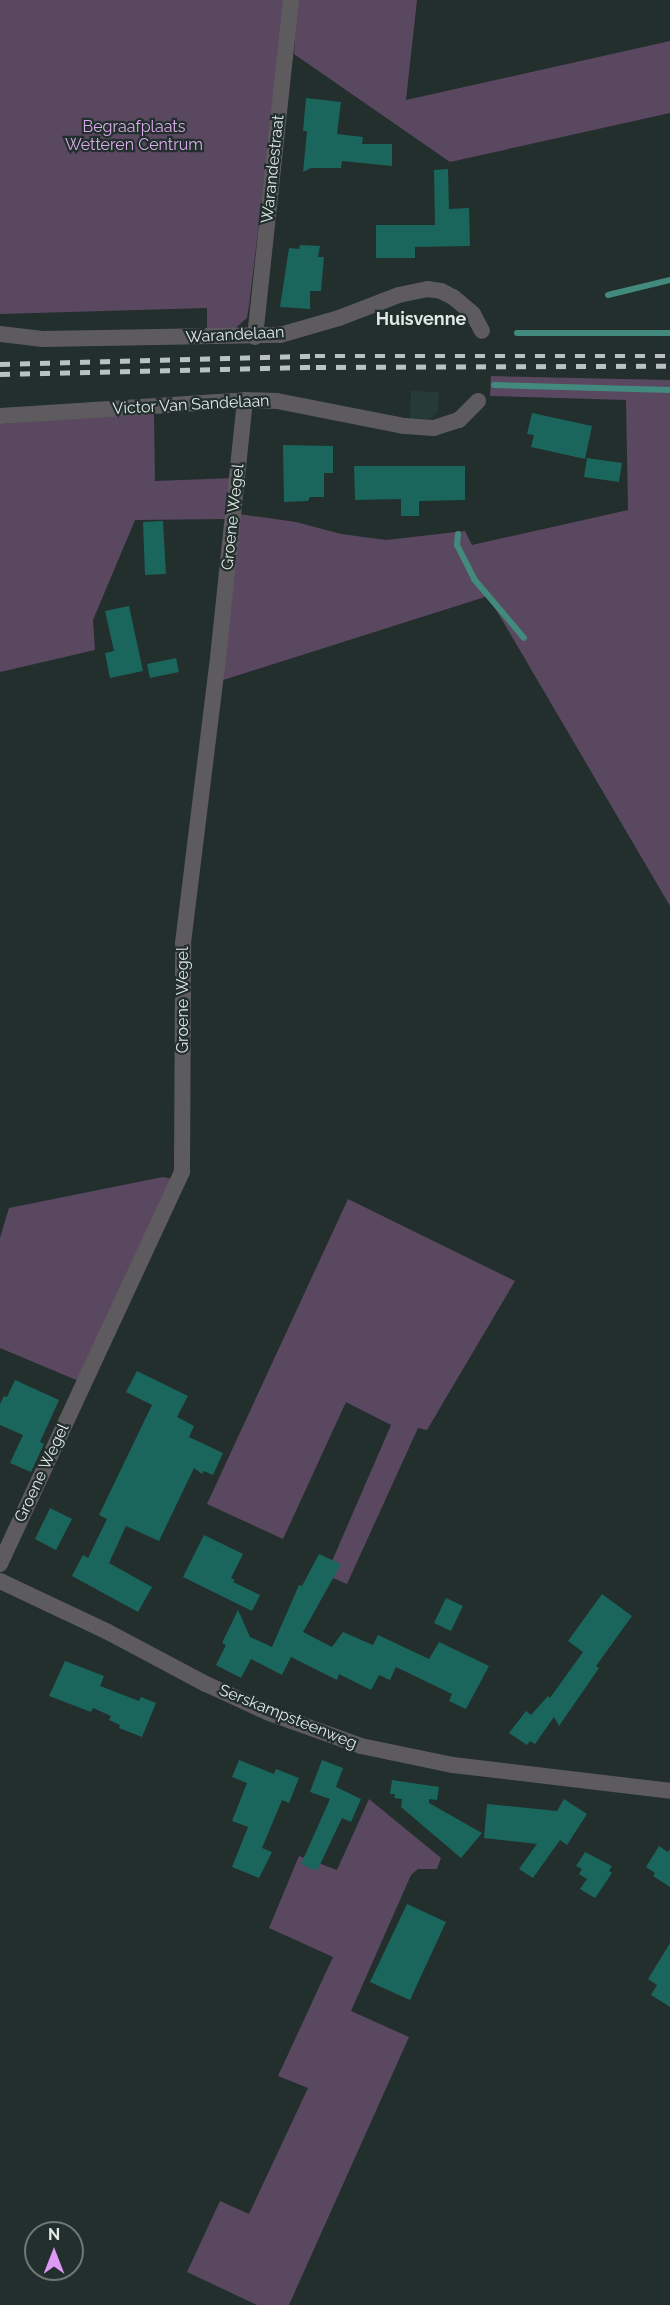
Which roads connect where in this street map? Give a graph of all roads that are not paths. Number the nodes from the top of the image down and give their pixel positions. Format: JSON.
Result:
{"nodes":[{"id":1,"x":291,"y":0,"type":"edge"},
{"id":2,"x":482,"y":331,"type":"dead end"},
{"id":3,"x":0,"y":334,"type":"edge"},
{"id":4,"x":255,"y":337,"type":"junction"},
{"id":5,"x":245,"y":400,"type":"junction"},
{"id":6,"x":478,"y":400,"type":"dead end"},
{"id":7,"x":0,"y":416,"type":"edge"},
{"id":8,"x":0,"y":1564,"type":"edge"},
{"id":9,"x":0,"y":1581,"type":"edge"},
{"id":10,"x":670,"y":1791,"type":"edge"}],
"edges":[{"from":1,"to":4,"type":"street","name":"Warandestraat"},
{"from":2,"to":4,"type":"street","name":"Warandelaan"},
{"from":3,"to":4,"type":"street","name":"Warandelaan"},
{"from":5,"to":6,"type":"street","name":"Victor Van Sandelaan"},
{"from":5,"to":7,"type":"street","name":"Victor Van Sandelaan"},
{"from":5,"to":8,"type":"street","name":"Groene Wegel"},
{"from":9,"to":10,"type":"street","name":"Serskampsteenweg"}]}
